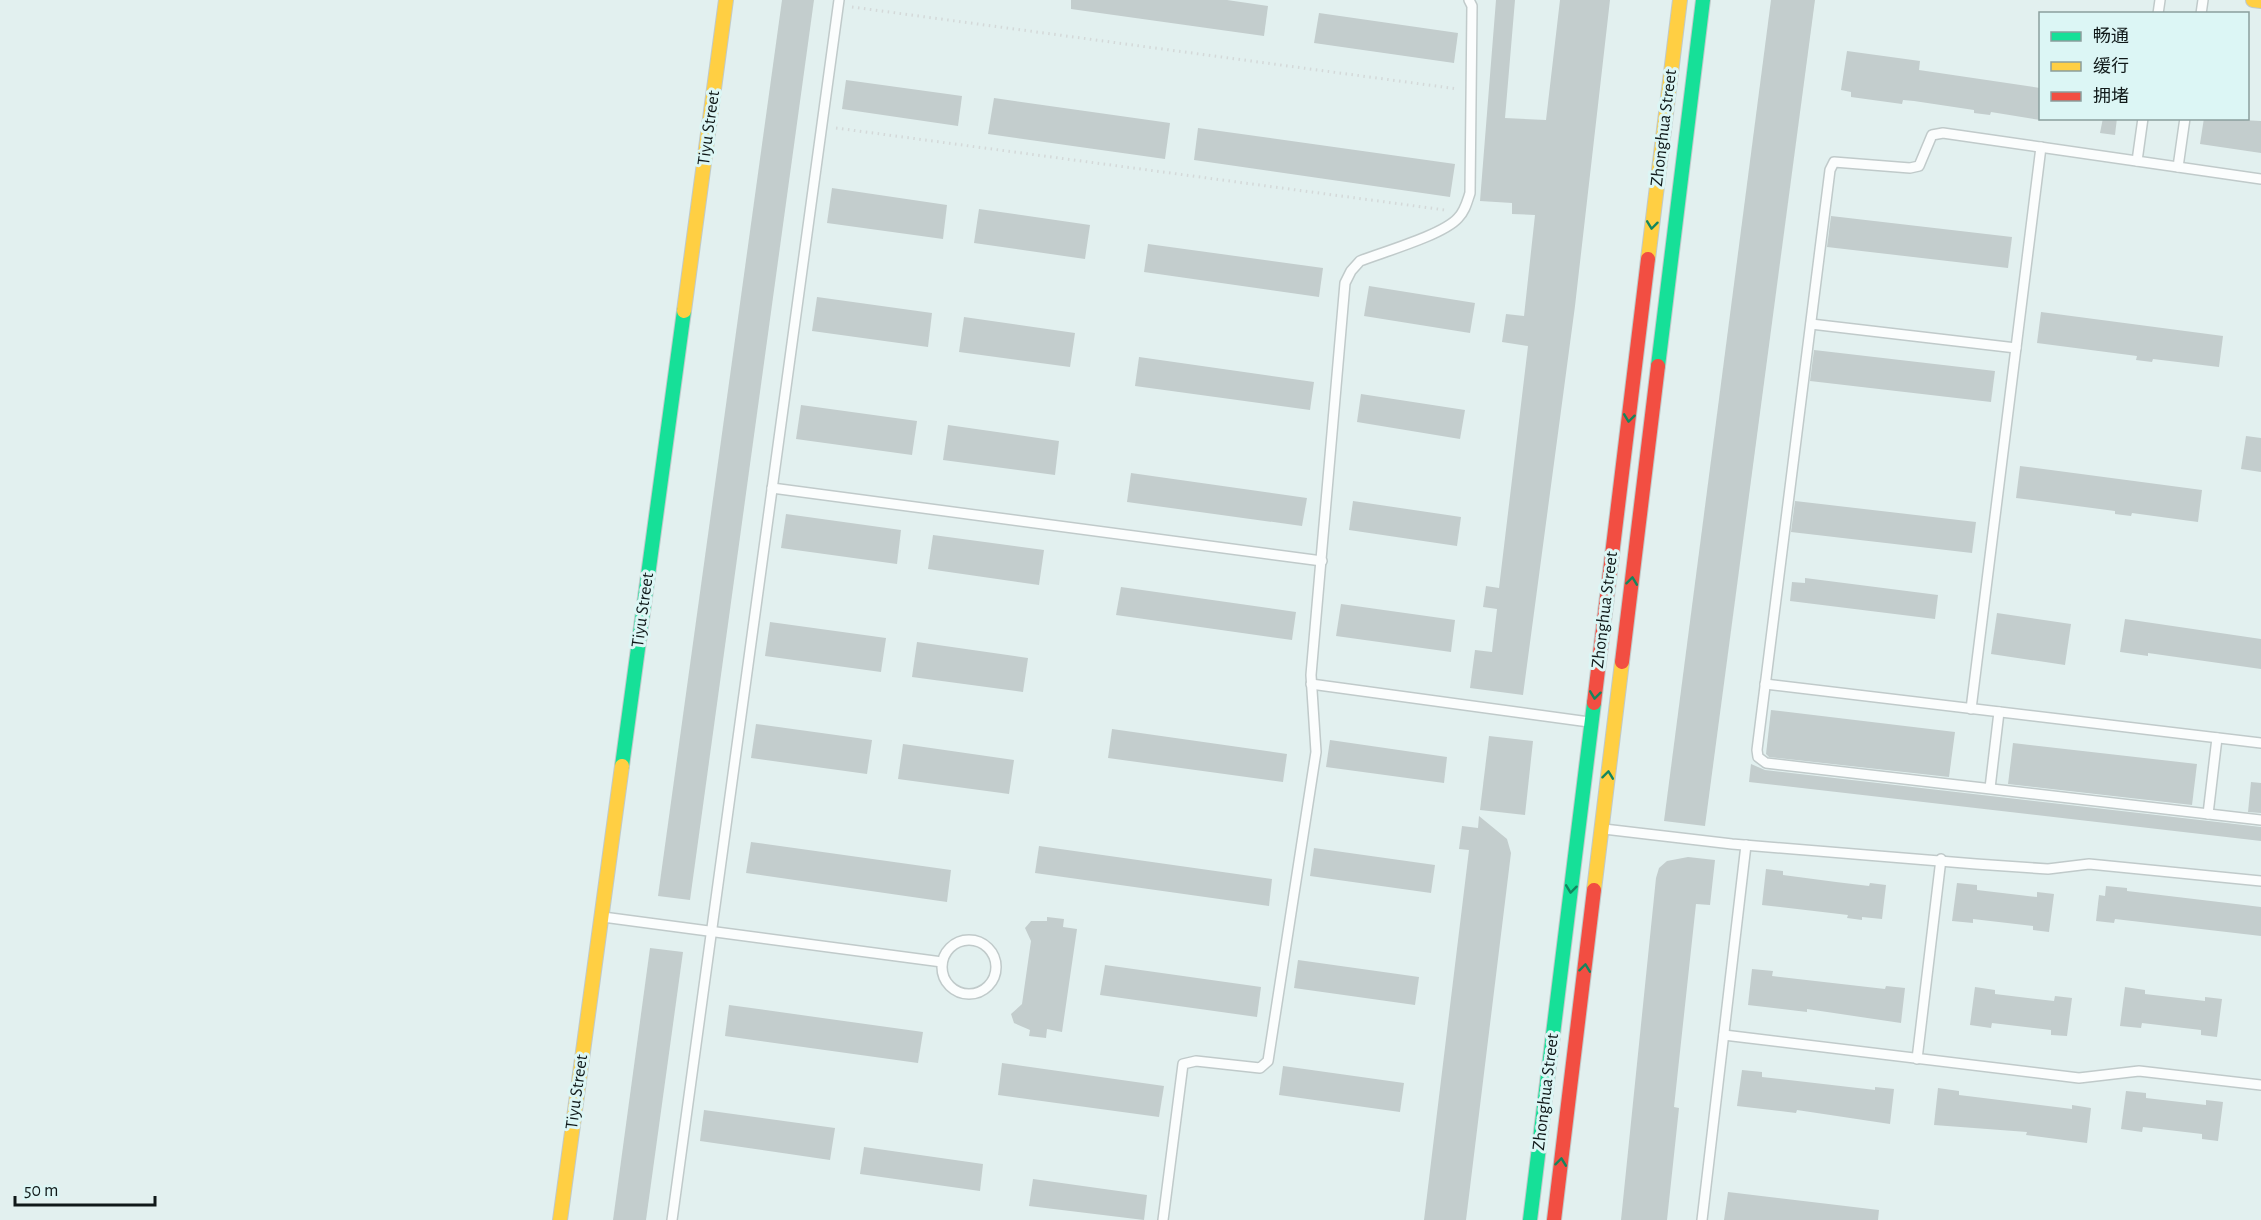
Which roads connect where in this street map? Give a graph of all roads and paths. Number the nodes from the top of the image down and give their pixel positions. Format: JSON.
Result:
{"nodes":[{"id":1,"x":726,"y":0,"type":"edge"},
{"id":2,"x":1469,"y":0,"type":"edge"},
{"id":3,"x":1680,"y":0,"type":"edge"},
{"id":4,"x":1703,"y":0,"type":"edge"},
{"id":5,"x":2253,"y":0,"type":"edge"},
{"id":6,"x":2261,"y":1,"type":"edge"},
{"id":7,"x":839,"y":2,"type":"edge"},
{"id":8,"x":1471,"y":91,"type":"junction"},
{"id":9,"x":2143,"y":120,"type":"edge"},
{"id":10,"x":2185,"y":120,"type":"edge"},
{"id":11,"x":822,"y":126,"type":"junction"},
{"id":12,"x":2041,"y":147,"type":"junction"},
{"id":13,"x":2137,"y":161,"type":"junction"},
{"id":14,"x":2178,"y":167,"type":"junction"},
{"id":15,"x":2261,"y":179,"type":"edge"},
{"id":16,"x":1463,"y":213,"type":"junction"},
{"id":17,"x":1811,"y":324,"type":"junction"},
{"id":18,"x":2016,"y":348,"type":"junction"},
{"id":19,"x":772,"y":488,"type":"junction"},
{"id":20,"x":1322,"y":561,"type":"junction"},
{"id":21,"x":1311,"y":684,"type":"junction"},
{"id":22,"x":1765,"y":684,"type":"junction"},
{"id":23,"x":1971,"y":709,"type":"junction"},
{"id":24,"x":1999,"y":712,"type":"junction"},
{"id":25,"x":1592,"y":722,"type":"junction"},
{"id":26,"x":2217,"y":738,"type":"junction"},
{"id":27,"x":2261,"y":743,"type":"edge"},
{"id":28,"x":1990,"y":788,"type":"junction"},
{"id":29,"x":2208,"y":814,"type":"junction"},
{"id":30,"x":2261,"y":820,"type":"edge"},
{"id":31,"x":1602,"y":829,"type":"junction"},
{"id":32,"x":1746,"y":845,"type":"junction"},
{"id":33,"x":1941,"y":859,"type":"junction"},
{"id":34,"x":2261,"y":881,"type":"edge"},
{"id":35,"x":601,"y":917,"type":"junction"},
{"id":36,"x":712,"y":931,"type":"junction"},
{"id":37,"x":942,"y":962,"type":"junction"},
{"id":38,"x":1724,"y":1035,"type":"junction"},
{"id":39,"x":1917,"y":1059,"type":"junction"},
{"id":40,"x":2261,"y":1085,"type":"edge"},
{"id":41,"x":560,"y":1220,"type":"edge"},
{"id":42,"x":672,"y":1220,"type":"edge"},
{"id":43,"x":1163,"y":1220,"type":"edge"},
{"id":44,"x":1530,"y":1220,"type":"edge"},
{"id":45,"x":1554,"y":1220,"type":"edge"},
{"id":46,"x":1702,"y":1220,"type":"edge"}],
"edges":[{"from":1,"to":35,"type":"main road","name":"Tiyu Street"},
{"from":2,"to":8,"type":"lane"},
{"from":3,"to":25,"type":"main road","name":"Zhonghua Street","one_way":true},
{"from":31,"to":4,"type":"main road","name":"Zhonghua Street","one_way":true},
{"from":5,"to":6,"type":"main road"},
{"from":7,"to":8,"type":"path"},
{"from":7,"to":11,"type":"lane"},
{"from":8,"to":16,"type":"lane"},
{"from":9,"to":13,"type":"lane"},
{"from":10,"to":14,"type":"lane"},
{"from":11,"to":16,"type":"path"},
{"from":11,"to":19,"type":"lane"},
{"from":12,"to":13,"type":"lane"},
{"from":12,"to":17,"type":"lane"},
{"from":12,"to":18,"type":"lane"},
{"from":13,"to":14,"type":"lane"},
{"from":14,"to":15,"type":"lane"},
{"from":16,"to":20,"type":"lane"},
{"from":17,"to":18,"type":"lane"},
{"from":17,"to":22,"type":"lane"},
{"from":18,"to":23,"type":"lane"},
{"from":19,"to":20,"type":"lane"},
{"from":19,"to":36,"type":"lane"},
{"from":20,"to":21,"type":"lane"},
{"from":21,"to":25,"type":"lane"},
{"from":21,"to":43,"type":"lane"},
{"from":22,"to":23,"type":"lane"},
{"from":22,"to":28,"type":"lane"},
{"from":23,"to":24,"type":"lane"},
{"from":24,"to":26,"type":"lane"},
{"from":24,"to":28,"type":"lane"},
{"from":25,"to":44,"type":"main road","name":"Zhonghua Street","one_way":true},
{"from":26,"to":27,"type":"lane"},
{"from":26,"to":29,"type":"lane"},
{"from":28,"to":29,"type":"lane"},
{"from":29,"to":30,"type":"lane"},
{"from":31,"to":32,"type":"lane"},
{"from":45,"to":31,"type":"main road","name":"Zhonghua Street","one_way":true},
{"from":32,"to":33,"type":"lane"},
{"from":32,"to":38,"type":"lane"},
{"from":33,"to":34,"type":"lane"},
{"from":33,"to":39,"type":"lane"},
{"from":35,"to":36,"type":"lane"},
{"from":35,"to":41,"type":"main road","name":"Tiyu Street"},
{"from":36,"to":37,"type":"lane"},
{"from":36,"to":42,"type":"lane"},
{"from":37,"to":37,"type":"lane"},
{"from":38,"to":39,"type":"lane"},
{"from":38,"to":46,"type":"lane"},
{"from":39,"to":40,"type":"lane"}]}
